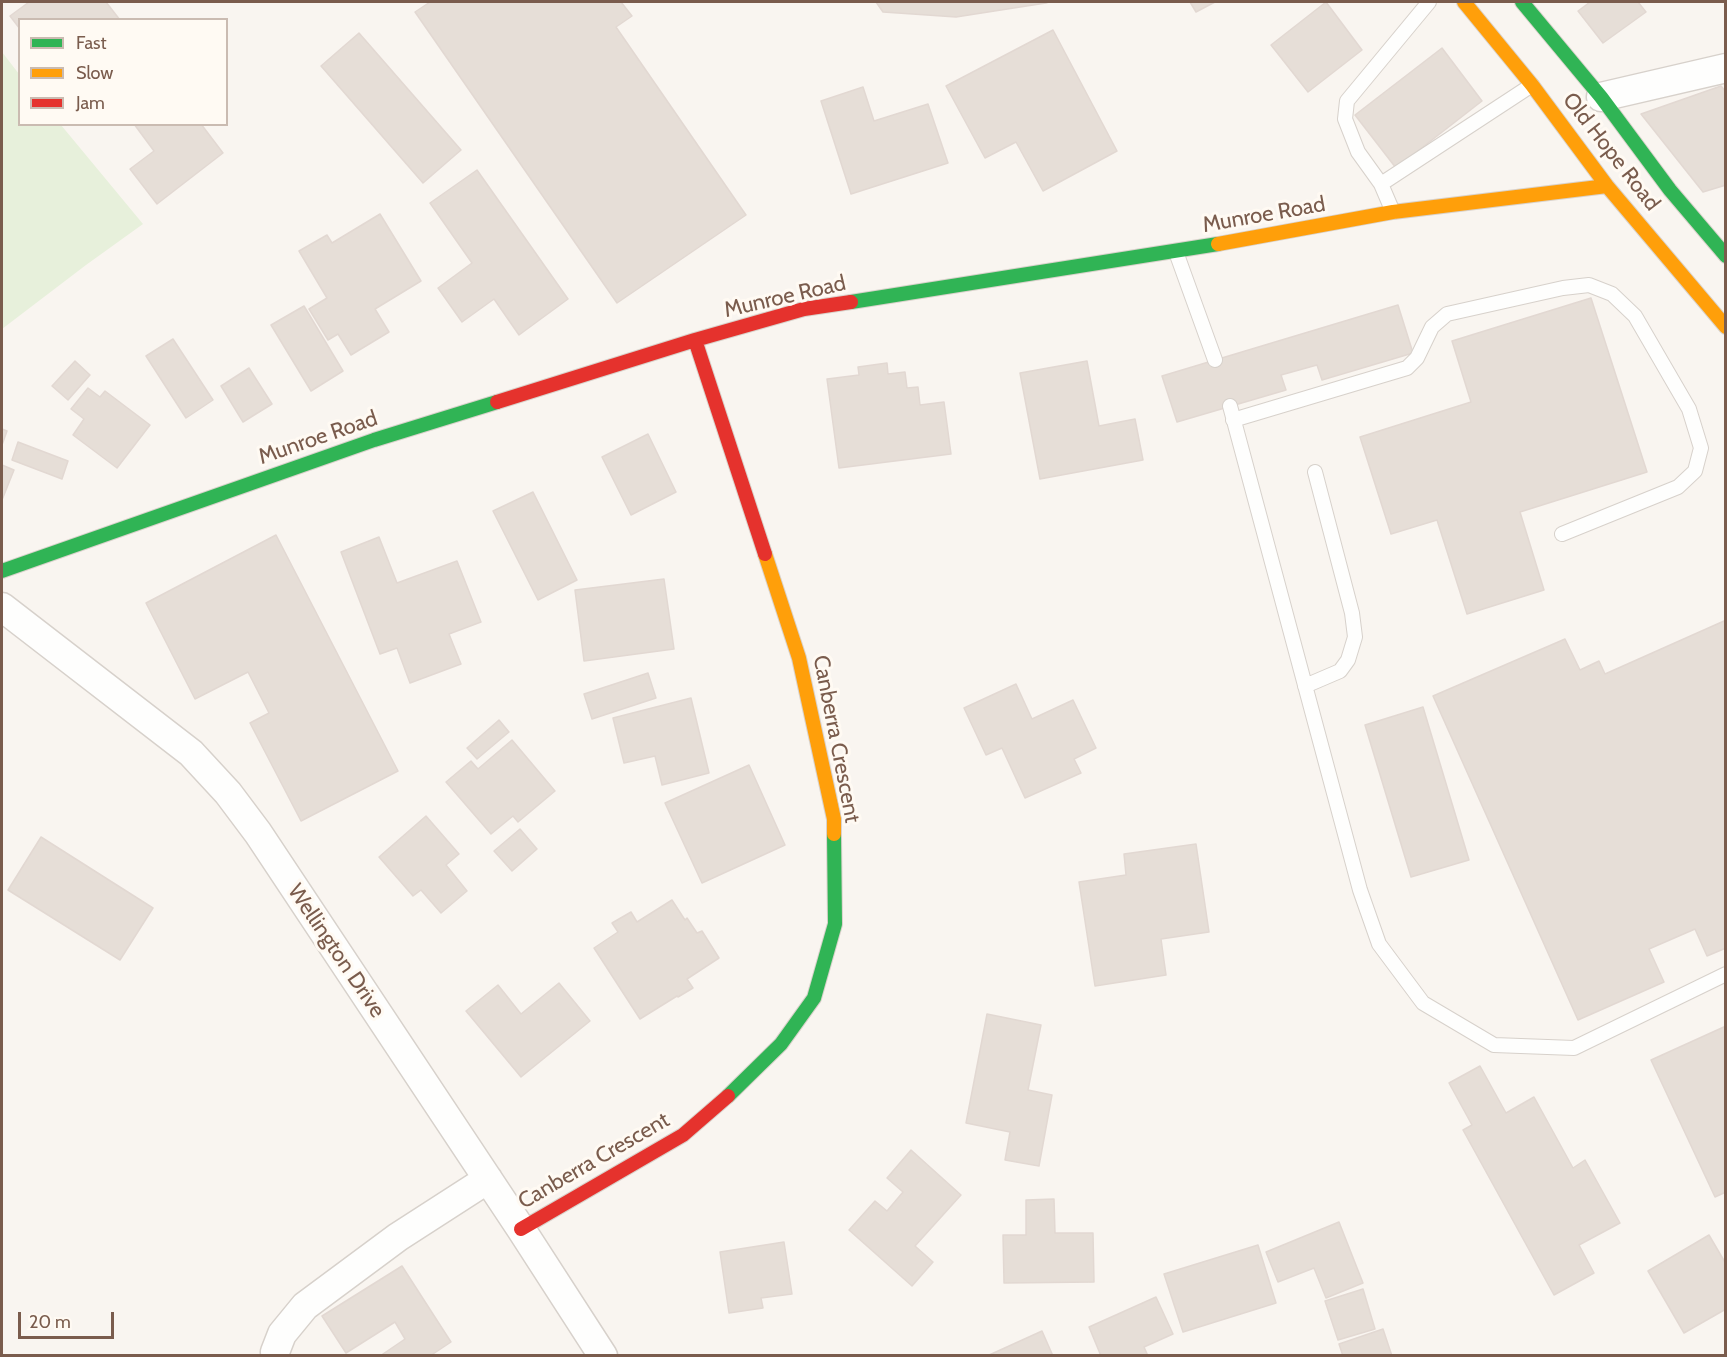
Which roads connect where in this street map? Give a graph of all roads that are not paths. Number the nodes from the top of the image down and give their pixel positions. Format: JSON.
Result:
{"nodes":[{"id":1,"x":1429,"y":2,"type":"edge"},
{"id":2,"x":1464,"y":2,"type":"edge"},
{"id":3,"x":1522,"y":2,"type":"edge"},
{"id":4,"x":1725,"y":68,"type":"edge"},
{"id":5,"x":1532,"y":85,"type":"junction"},
{"id":6,"x":1601,"y":97,"type":"junction"},
{"id":7,"x":1381,"y":183,"type":"junction"},
{"id":8,"x":1607,"y":186,"type":"junction"},
{"id":9,"x":1393,"y":212,"type":"junction"},
{"id":10,"x":1716,"y":231,"type":"edge"},
{"id":11,"x":1176,"y":252,"type":"junction"},
{"id":12,"x":1725,"y":256,"type":"edge"},
{"id":13,"x":1725,"y":327,"type":"edge"},
{"id":14,"x":695,"y":340,"type":"junction"},
{"id":15,"x":1215,"y":360,"type":"dead end"},
{"id":16,"x":1230,"y":406,"type":"dead end"},
{"id":17,"x":1233,"y":420,"type":"junction"},
{"id":18,"x":1316,"y":472,"type":"dead end"},
{"id":19,"x":1562,"y":534,"type":"dead end"},
{"id":20,"x":2,"y":571,"type":"edge"},
{"id":21,"x":2,"y":607,"type":"edge"},
{"id":22,"x":1305,"y":686,"type":"junction"},
{"id":23,"x":1725,"y":974,"type":"edge"},
{"id":24,"x":488,"y":1179,"type":"junction"},
{"id":25,"x":521,"y":1228,"type":"junction"},
{"id":26,"x":275,"y":1352,"type":"dead end"},
{"id":27,"x":603,"y":1356,"type":"edge"}],
"edges":[{"from":1,"to":7,"type":"lane"},
{"from":2,"to":5,"type":"street","name":"Old Hope Road"},
{"from":3,"to":6,"type":"street","name":"Old Hope Road"},
{"from":4,"to":6,"type":"street"},
{"from":5,"to":7,"type":"lane"},
{"from":5,"to":8,"type":"street","name":"Old Hope Road"},
{"from":6,"to":10,"type":"street","name":"Old Hope Road"},
{"from":7,"to":9,"type":"lane"},
{"from":8,"to":9,"type":"street","name":"Munroe Road"},
{"from":8,"to":13,"type":"street","name":"Old Hope Road"},
{"from":9,"to":11,"type":"street","name":"Munroe Road"},
{"from":10,"to":12,"type":"street","name":"Old Hope Road"},
{"from":11,"to":14,"type":"street","name":"Munroe Road"},
{"from":11,"to":15,"type":"lane"},
{"from":14,"to":20,"type":"street","name":"Munroe Road"},
{"from":14,"to":25,"type":"street","name":"Canberra Crescent"},
{"from":16,"to":17,"type":"lane"},
{"from":17,"to":19,"type":"lane"},
{"from":17,"to":22,"type":"lane"},
{"from":18,"to":22,"type":"lane"},
{"from":21,"to":24,"type":"street","name":"Wellington Drive"},
{"from":22,"to":23,"type":"lane"},
{"from":24,"to":25,"type":"street","name":"Wellington Drive"},
{"from":24,"to":26,"type":"street"},
{"from":25,"to":27,"type":"street","name":"Wellington Drive"}]}
